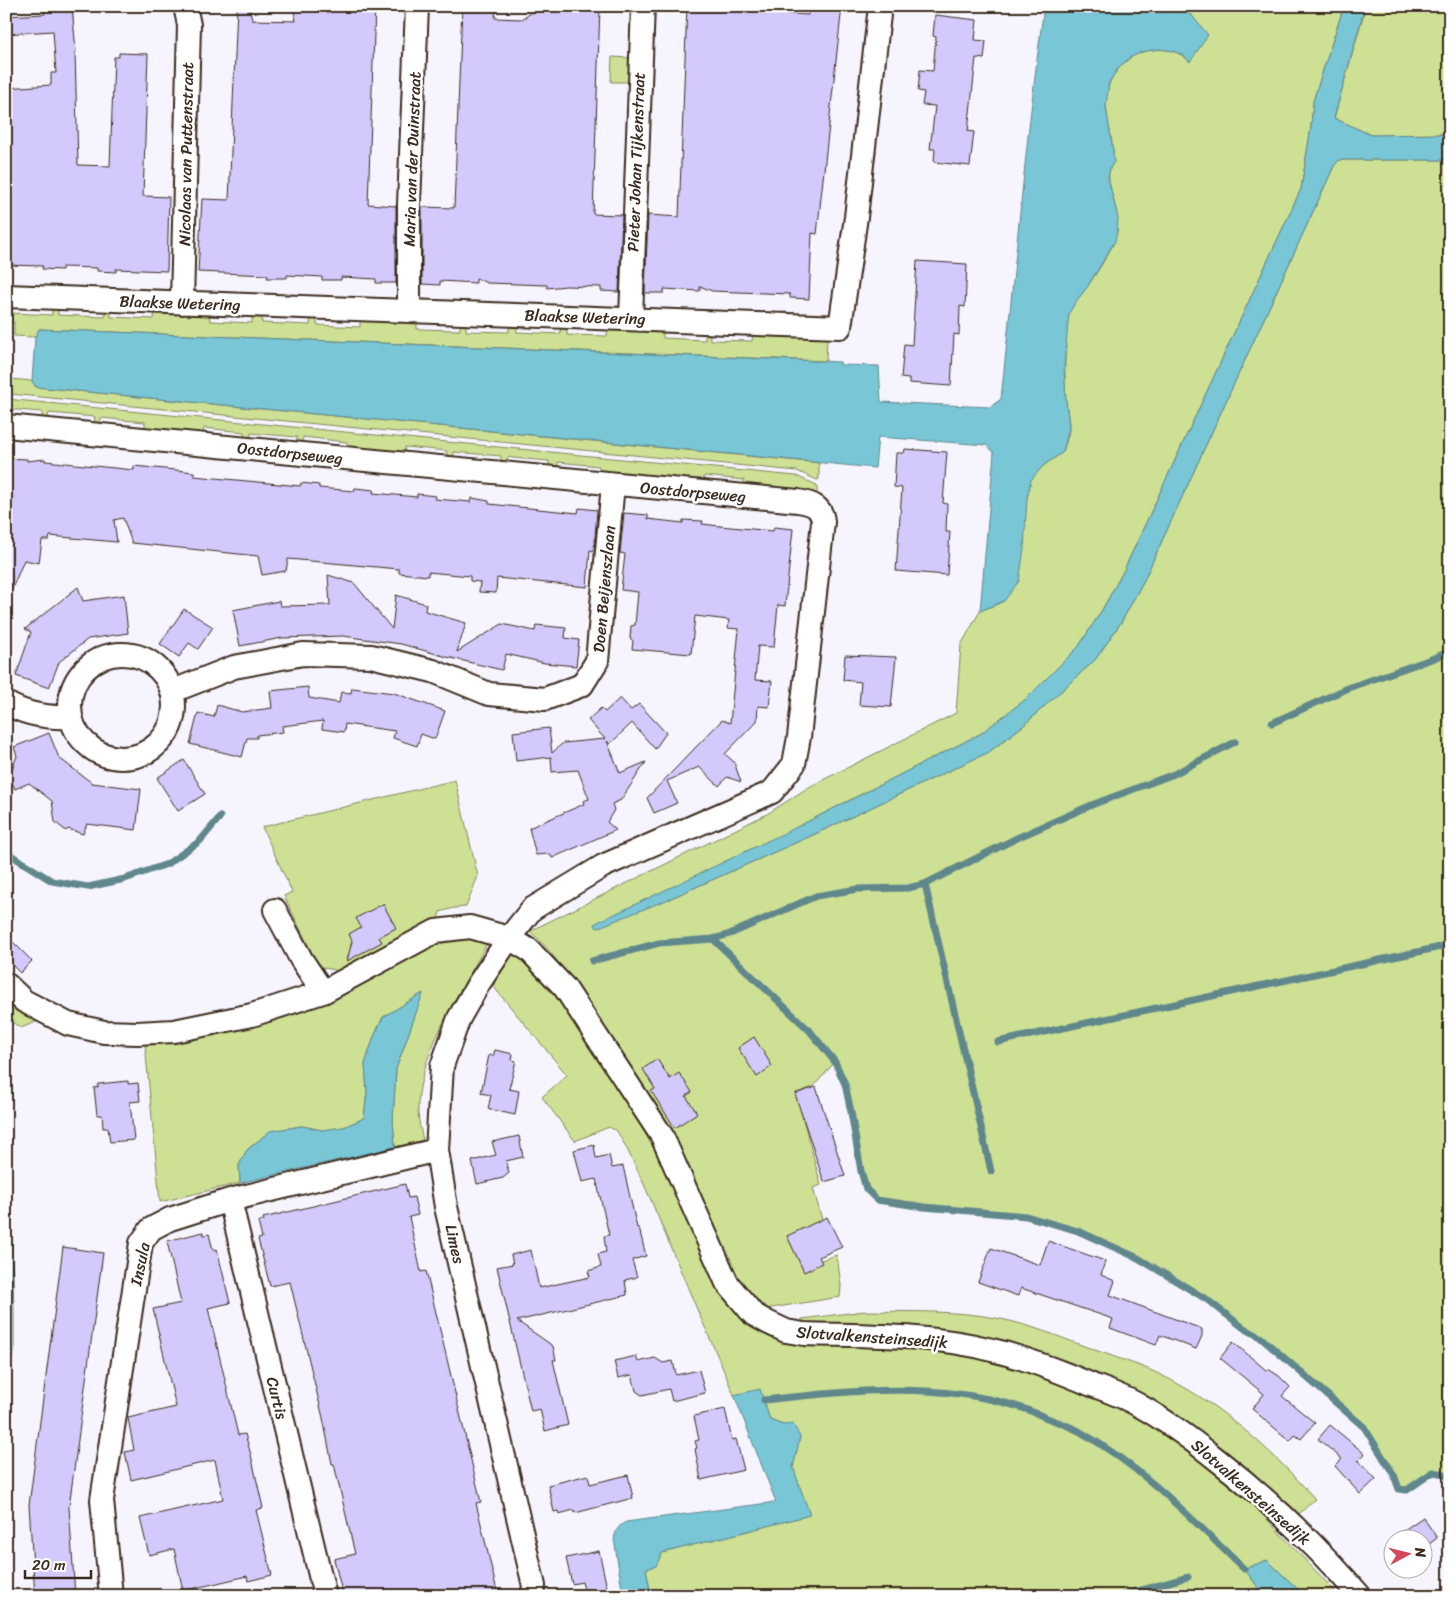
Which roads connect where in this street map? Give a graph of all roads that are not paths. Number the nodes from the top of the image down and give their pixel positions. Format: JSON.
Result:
{"nodes":[{"id":1,"x":185,"y":6,"type":"edge"},
{"id":2,"x":417,"y":6,"type":"edge"},
{"id":3,"x":642,"y":6,"type":"edge"},
{"id":4,"x":880,"y":6,"type":"edge"},
{"id":5,"x":6,"y":296,"type":"edge"},
{"id":6,"x":182,"y":303,"type":"junction"},
{"id":7,"x":409,"y":311,"type":"junction"},
{"id":8,"x":630,"y":318,"type":"junction"},
{"id":9,"x":6,"y":426,"type":"edge"},
{"id":10,"x":613,"y":484,"type":"junction"},
{"id":11,"x":173,"y":692,"type":"junction"},
{"id":12,"x":6,"y":703,"type":"edge"},
{"id":13,"x":71,"y":717,"type":"junction"},
{"id":14,"x":532,"y":909,"type":"joint"},
{"id":15,"x":276,"y":910,"type":"dead end"},
{"id":16,"x":509,"y":938,"type":"junction"},
{"id":17,"x":6,"y":984,"type":"edge"},
{"id":18,"x":322,"y":992,"type":"junction"},
{"id":19,"x":436,"y":1150,"type":"junction"},
{"id":20,"x":230,"y":1200,"type":"junction"},
{"id":21,"x":111,"y":1596,"type":"edge"},
{"id":22,"x":325,"y":1596,"type":"edge"},
{"id":23,"x":532,"y":1596,"type":"edge"},
{"id":24,"x":1360,"y":1596,"type":"edge"}],
"edges":[{"from":1,"to":6,"type":"street","name":"Nicolaas van Puttenstraat"},
{"from":2,"to":7,"type":"street","name":"Maria van der Duinstraat"},
{"from":3,"to":8,"type":"street","name":"Pieter Johan Tijkenstraat"},
{"from":4,"to":8,"type":"street","name":"Blaakse Wetering"},
{"from":5,"to":6,"type":"street","name":"Blaakse Wetering"},
{"from":6,"to":7,"type":"street","name":"Blaakse Wetering"},
{"from":7,"to":8,"type":"street","name":"Blaakse Wetering"},
{"from":9,"to":10,"type":"street","name":"Oostdorpseweg"},
{"from":10,"to":11,"type":"street","name":"Doen Beijenszlaan"},
{"from":10,"to":14,"type":"street","name":"Oostdorpseweg"},
{"from":11,"to":13,"type":"street"},
{"from":11,"to":13,"type":"street"},
{"from":12,"to":13,"type":"street"},
{"from":14,"to":16,"type":"street","name":"Limes"},
{"from":15,"to":18,"type":"street"},
{"from":16,"to":18,"type":"street","name":"Slotvalkensteinsedijk"},
{"from":16,"to":19,"type":"street","name":"Limes"},
{"from":16,"to":24,"type":"street","name":"Slotvalkensteinsedijk"},
{"from":17,"to":18,"type":"street","name":"Slotvalkensteinsedijk"},
{"from":19,"to":20,"type":"street","name":"Insula"},
{"from":19,"to":23,"type":"street","name":"Limes"},
{"from":20,"to":21,"type":"street","name":"Insula"},
{"from":20,"to":22,"type":"street","name":"Curtis"}]}
